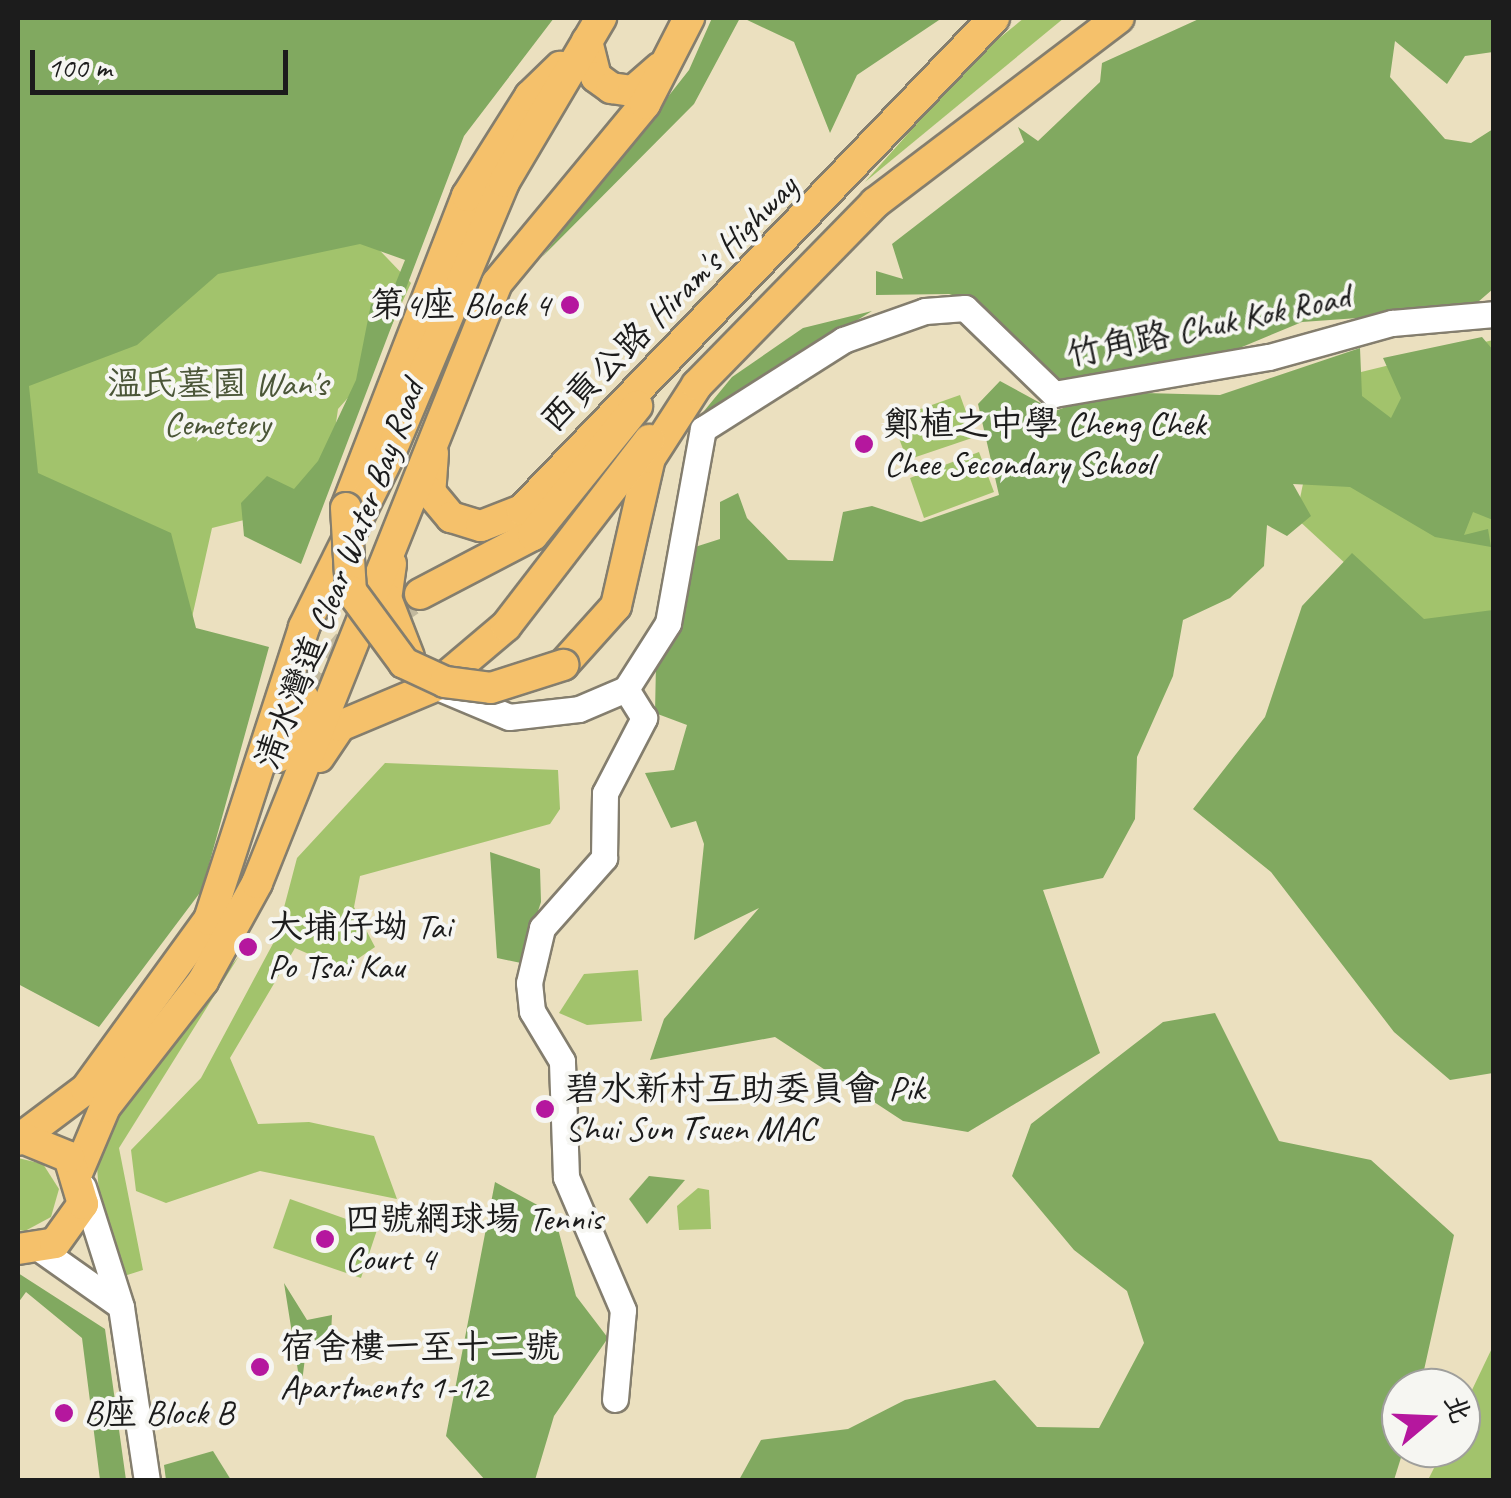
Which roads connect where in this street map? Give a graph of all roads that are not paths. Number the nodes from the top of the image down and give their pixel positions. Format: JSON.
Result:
{"nodes":[{"id":1,"x":689,"y":18,"type":"edge"},
{"id":2,"x":1080,"y":18,"type":"edge"},
{"id":3,"x":1118,"y":18,"type":"edge"},
{"id":4,"x":992,"y":19,"type":"edge"},
{"id":5,"x":594,"y":29,"type":"edge"},
{"id":6,"x":678,"y":47,"type":"junction"},
{"id":7,"x":1056,"y":66,"type":"junction"},
{"id":8,"x":740,"y":286,"type":"junction"},
{"id":9,"x":1494,"y":314,"type":"edge"},
{"id":10,"x":697,"y":385,"type":"junction"},
{"id":11,"x":439,"y":421,"type":"junction"},
{"id":12,"x":396,"y":526,"type":"junction"},
{"id":13,"x":420,"y":594,"type":"tunnel mouth"},
{"id":14,"x":435,"y":686,"type":"junction"},
{"id":15,"x":626,"y":689,"type":"junction"},
{"id":16,"x":303,"y":698,"type":"tunnel mouth"},
{"id":17,"x":288,"y":818,"type":"junction"},
{"id":18,"x":215,"y":907,"type":"junction"},
{"id":19,"x":21,"y":1140,"type":"edge"},
{"id":20,"x":80,"y":1179,"type":"junction"},
{"id":21,"x":29,"y":1249,"type":"edge"},
{"id":22,"x":121,"y":1308,"type":"junction"},
{"id":23,"x":616,"y":1400,"type":"dead end"},
{"id":24,"x":147,"y":1480,"type":"edge"}],
"edges":[{"from":1,"to":6,"type":"main road","name":"清水灣道 Clear Water Bay Road"},
{"from":2,"to":7,"type":"main road"},
{"from":3,"to":7,"type":"main road","name":"西貢公路 Hiram's Highway"},
{"from":4,"to":8,"type":"main road","name":"西貢公路 Hiram's Highway"},
{"from":5,"to":6,"type":"main road"},
{"from":5,"to":10,"type":"main road","name":"西貢公路 Hiram's Highway","bridge":true},
{"from":5,"to":18,"type":"main road","name":"清水灣道 Clear Water Bay Road"},
{"from":6,"to":11,"type":"main road","name":"清水灣道 Clear Water Bay Road"},
{"from":7,"to":10,"type":"main road","name":"西貢公路 Hiram's Highway"},
{"from":8,"to":11,"type":"main road","name":"西貢公路 Hiram's Highway"},
{"from":8,"to":13,"type":"main road"},
{"from":9,"to":15,"type":"street","name":"竹角路 Chuk Kok Road"},
{"from":10,"to":14,"type":"main road"},
{"from":11,"to":12,"type":"main road","name":"清水灣道 Clear Water Bay Road"},
{"from":12,"to":14,"type":"main road"},
{"from":12,"to":17,"type":"main road","name":"清水灣道 Clear Water Bay Road"},
{"from":14,"to":15,"type":"street"},
{"from":14,"to":17,"type":"main road"},
{"from":15,"to":23,"type":"street"},
{"from":16,"to":18,"type":"main road"},
{"from":17,"to":20,"type":"main road","name":"清水灣道 Clear Water Bay Road"},
{"from":18,"to":19,"type":"main road","name":"清水灣道 Clear Water Bay Road"},
{"from":19,"to":20,"type":"main road","name":"清水灣道 Clear Water Bay Road"},
{"from":20,"to":21,"type":"main road","name":"清水灣道 Clear Water Bay Road"},
{"from":20,"to":22,"type":"street"},
{"from":21,"to":22,"type":"street"},
{"from":22,"to":24,"type":"street"}]}
